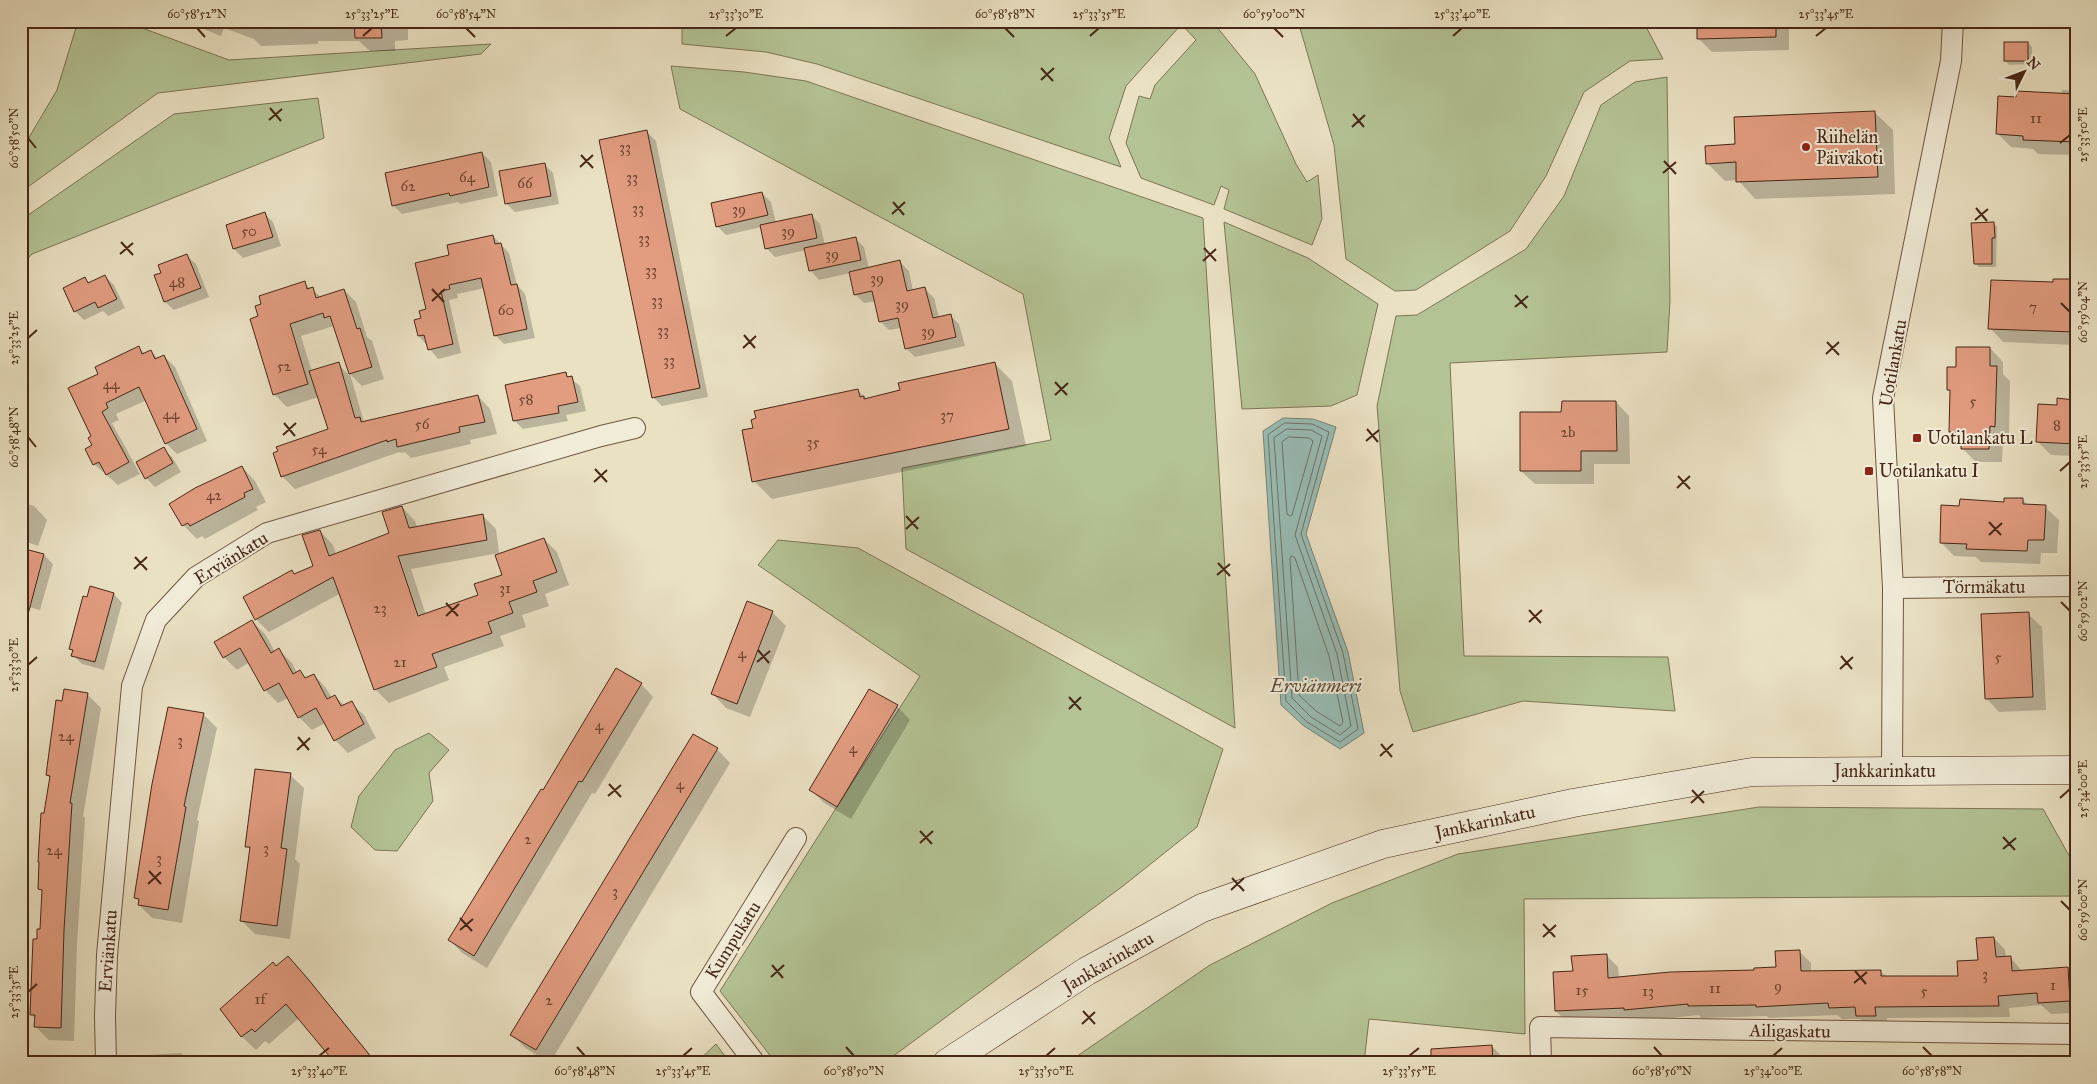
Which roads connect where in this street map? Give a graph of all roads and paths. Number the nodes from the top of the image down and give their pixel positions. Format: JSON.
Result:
{"nodes":[{"id":1,"x":1953,"y":21,"type":"edge"},
{"id":2,"x":635,"y":428,"type":"dead end"},
{"id":3,"x":2076,"y":586,"type":"edge"},
{"id":4,"x":1893,"y":588,"type":"junction"},
{"id":5,"x":1892,"y":770,"type":"junction"},
{"id":6,"x":2076,"y":770,"type":"edge"},
{"id":7,"x":796,"y":838,"type":"dead end"},
{"id":8,"x":2076,"y":1034,"type":"edge"},
{"id":9,"x":106,"y":1063,"type":"edge"},
{"id":10,"x":755,"y":1063,"type":"edge"},
{"id":11,"x":947,"y":1063,"type":"edge"},
{"id":12,"x":1541,"y":1063,"type":"edge"}],
"edges":[{"from":1,"to":4,"type":"street","name":"Uotilankatu"},
{"from":2,"to":9,"type":"street","name":"Erviänkatu"},
{"from":3,"to":4,"type":"street","name":"Törmäkatu"},
{"from":4,"to":5,"type":"street","name":"Uotilankatu"},
{"from":5,"to":6,"type":"street","name":"Jankkarinkatu"},
{"from":5,"to":11,"type":"street","name":"Jankkarinkatu"},
{"from":7,"to":10,"type":"street","name":"Kumpukatu"},
{"from":8,"to":12,"type":"street","name":"Ailigaskatu"}]}
